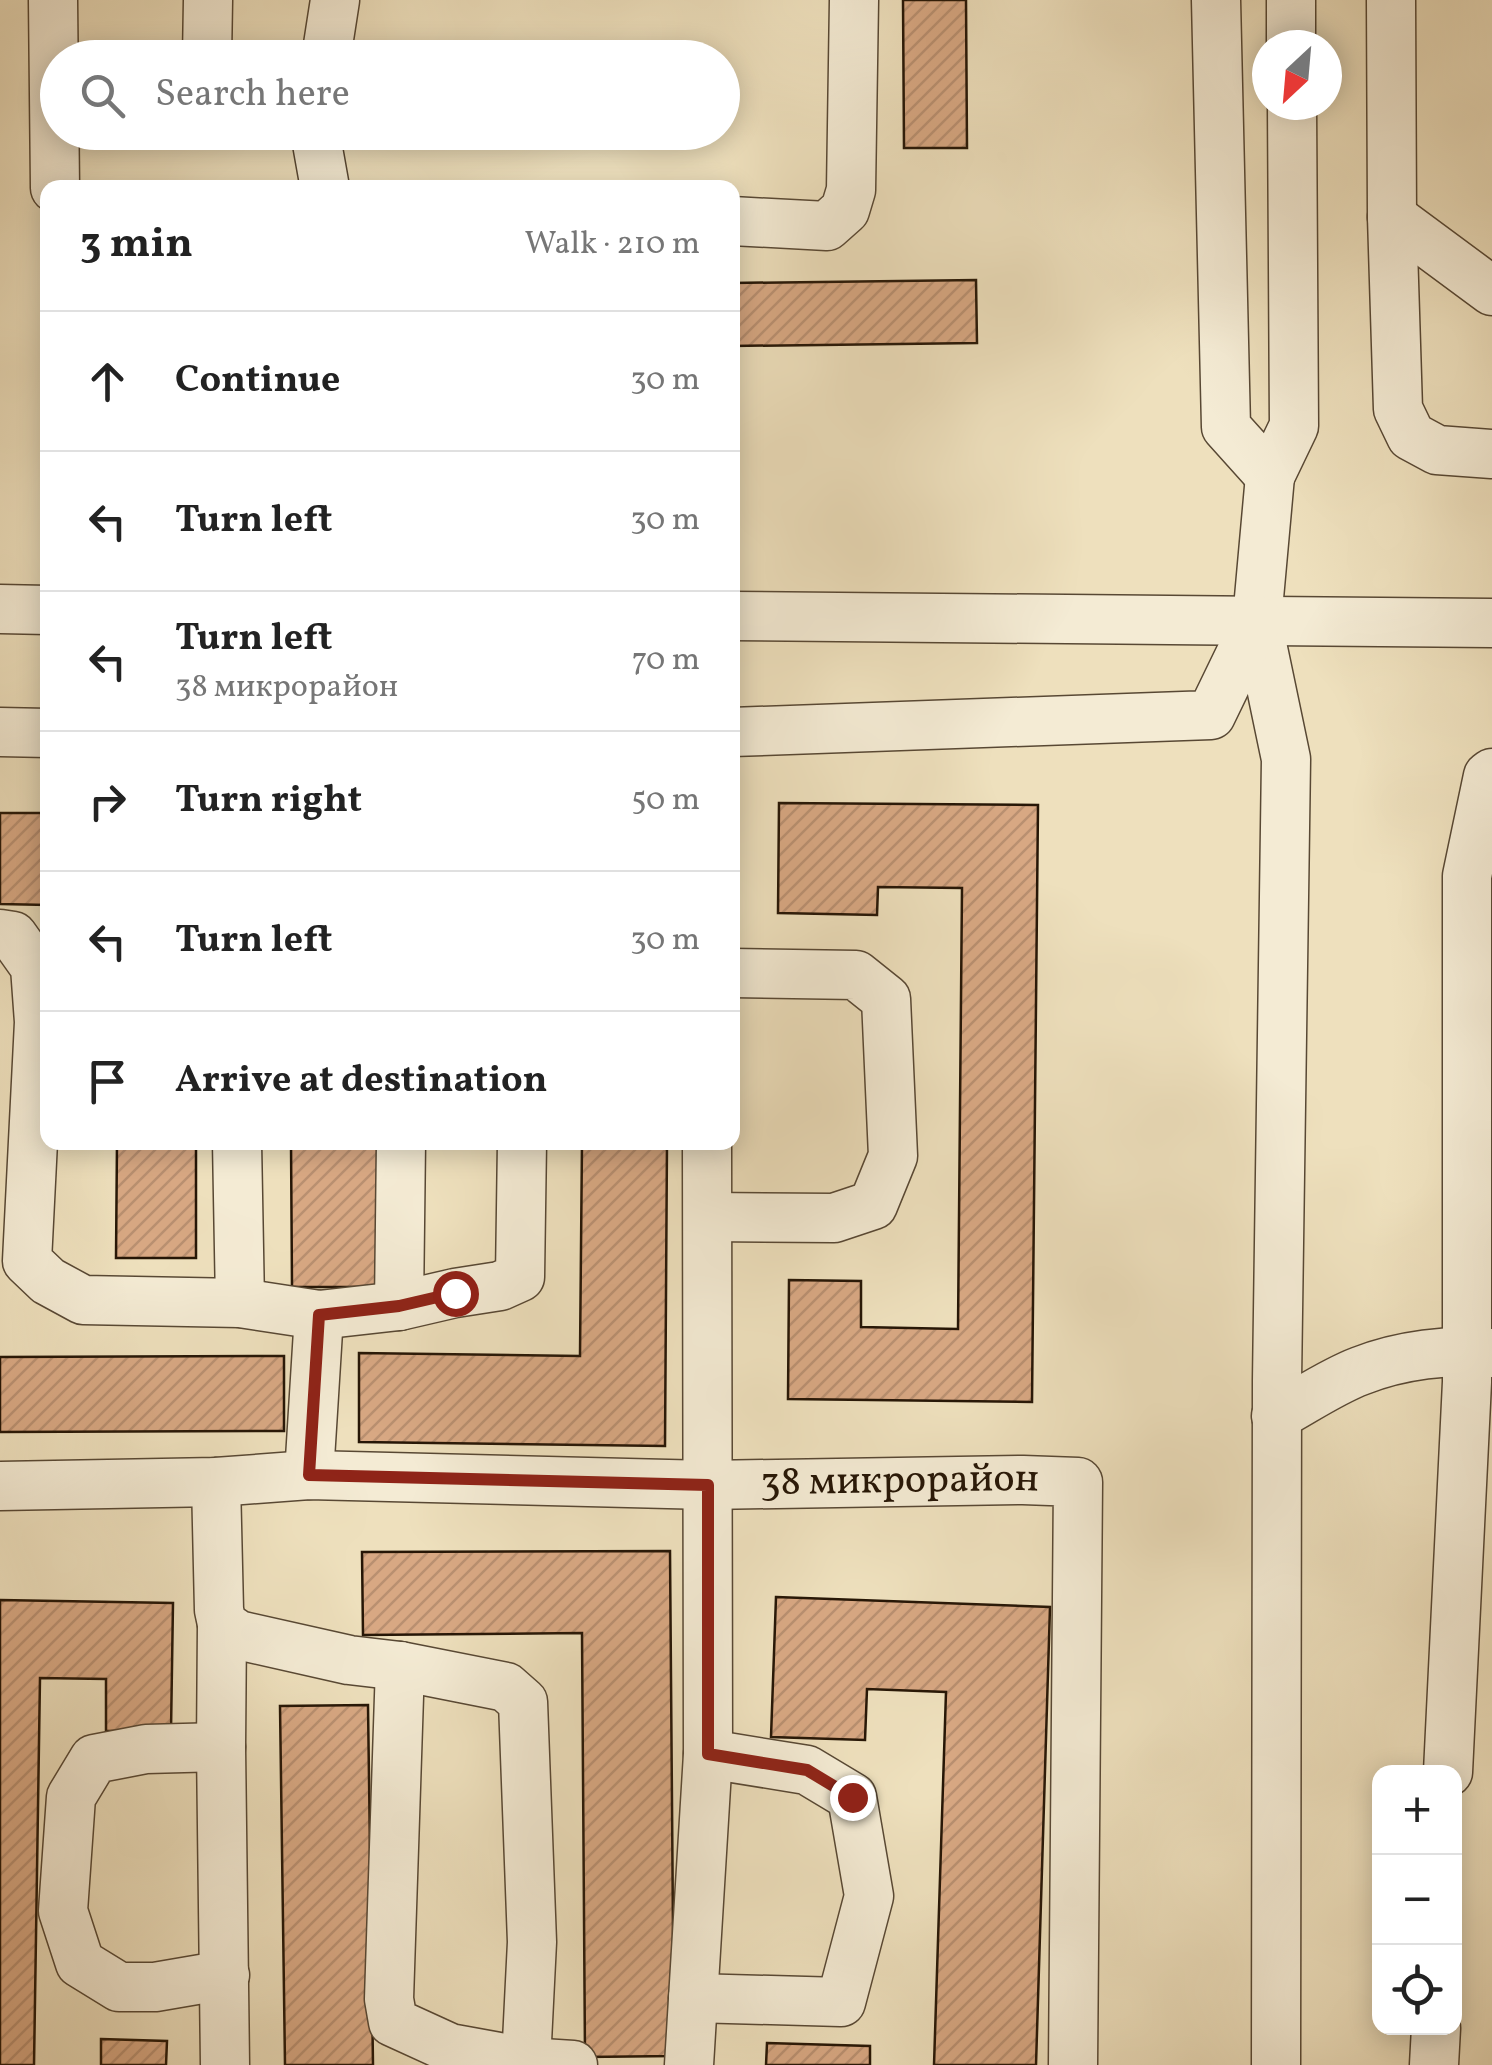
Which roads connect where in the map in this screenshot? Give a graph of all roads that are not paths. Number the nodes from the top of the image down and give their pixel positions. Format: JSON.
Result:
{"nodes":[{"id":1,"x":53,"y":0,"type":"edge"},
{"id":2,"x":208,"y":0,"type":"edge"},
{"id":3,"x":335,"y":0,"type":"edge"},
{"id":4,"x":854,"y":0,"type":"edge"},
{"id":5,"x":1216,"y":0,"type":"edge"},
{"id":6,"x":1290,"y":0,"type":"edge"},
{"id":7,"x":1392,"y":0,"type":"edge"},
{"id":8,"x":1291,"y":30,"type":"edge"},
{"id":9,"x":54,"y":40,"type":"edge"},
{"id":10,"x":207,"y":40,"type":"edge"},
{"id":11,"x":329,"y":40,"type":"edge"},
{"id":12,"x":1292,"y":120,"type":"edge"},
{"id":13,"x":56,"y":150,"type":"edge"},
{"id":14,"x":319,"y":150,"type":"edge"},
{"id":15,"x":55,"y":180,"type":"edge"},
{"id":16,"x":324,"y":180,"type":"edge"},
{"id":17,"x":1392,"y":217,"type":"junction"},
{"id":18,"x":740,"y":222,"type":"edge"},
{"id":19,"x":1492,"y":291,"type":"edge"},
{"id":20,"x":1492,"y":454,"type":"edge"},
{"id":21,"x":1270,"y":476,"type":"junction"},
{"id":22,"x":0,"y":609,"type":"edge"},
{"id":23,"x":40,"y":610,"type":"edge"},
{"id":24,"x":740,"y":616,"type":"edge"},
{"id":25,"x":1257,"y":620,"type":"junction"},
{"id":26,"x":1492,"y":623,"type":"edge"},
{"id":27,"x":0,"y":732,"type":"edge"},
{"id":28,"x":740,"y":732,"type":"edge"},
{"id":29,"x":40,"y":733,"type":"edge"},
{"id":30,"x":1492,"y":773,"type":"edge"},
{"id":31,"x":0,"y":934,"type":"edge"},
{"id":32,"x":740,"y":973,"type":"edge"},
{"id":33,"x":237,"y":1150,"type":"edge"},
{"id":34,"x":401,"y":1150,"type":"edge"},
{"id":35,"x":522,"y":1150,"type":"edge"},
{"id":36,"x":707,"y":1150,"type":"edge"},
{"id":37,"x":708,"y":1217,"type":"junction"},
{"id":38,"x":240,"y":1303,"type":"junction"},
{"id":39,"x":399,"y":1306,"type":"junction"},
{"id":40,"x":319,"y":1315,"type":"junction"},
{"id":41,"x":1479,"y":1352,"type":"edge"},
{"id":42,"x":1276,"y":1416,"type":"junction"},
{"id":43,"x":309,"y":1475,"type":"junction"},
{"id":44,"x":216,"y":1482,"type":"junction"},
{"id":45,"x":708,"y":1485,"type":"junction"},
{"id":46,"x":0,"y":1486,"type":"edge"},
{"id":47,"x":222,"y":1624,"type":"junction"},
{"id":48,"x":400,"y":1666,"type":"junction"},
{"id":49,"x":221,"y":1747,"type":"junction"},
{"id":50,"x":708,"y":1754,"type":"junction"},
{"id":51,"x":1449,"y":1765,"type":"edge"},
{"id":52,"x":225,"y":1976,"type":"junction"},
{"id":53,"x":693,"y":1998,"type":"junction"},
{"id":54,"x":1436,"y":2035,"type":"edge"},
{"id":55,"x":526,"y":2062,"type":"junction"},
{"id":56,"x":225,"y":2065,"type":"edge"},
{"id":57,"x":573,"y":2065,"type":"edge"},
{"id":58,"x":689,"y":2065,"type":"edge"},
{"id":59,"x":1074,"y":2065,"type":"edge"},
{"id":60,"x":1276,"y":2065,"type":"edge"},
{"id":61,"x":1434,"y":2065,"type":"edge"}],
"edges":[{"from":1,"to":9,"type":"street"},
{"from":2,"to":10,"type":"street"},
{"from":3,"to":11,"type":"street"},
{"from":4,"to":18,"type":"street"},
{"from":5,"to":21,"type":"street"},
{"from":6,"to":8,"type":"street"},
{"from":7,"to":17,"type":"street"},
{"from":12,"to":21,"type":"street"},
{"from":13,"to":15,"type":"street"},
{"from":14,"to":16,"type":"street"},
{"from":17,"to":19,"type":"street"},
{"from":17,"to":20,"type":"street"},
{"from":21,"to":25,"type":"street"},
{"from":22,"to":23,"type":"street"},
{"from":24,"to":25,"type":"street"},
{"from":25,"to":26,"type":"street"},
{"from":25,"to":28,"type":"street"},
{"from":25,"to":42,"type":"street"},
{"from":27,"to":29,"type":"street"},
{"from":30,"to":41,"type":"street"},
{"from":31,"to":38,"type":"street"},
{"from":32,"to":37,"type":"street"},
{"from":33,"to":38,"type":"street"},
{"from":34,"to":39,"type":"street"},
{"from":35,"to":39,"type":"street"},
{"from":36,"to":37,"type":"street"},
{"from":37,"to":45,"type":"street"},
{"from":38,"to":40,"type":"street"},
{"from":39,"to":40,"type":"street"},
{"from":40,"to":43,"type":"street"},
{"from":41,"to":42,"type":"street"},
{"from":41,"to":51,"type":"street"},
{"from":42,"to":60,"type":"street"},
{"from":43,"to":44,"type":"street","name":"38 микрорайон"},
{"from":43,"to":45,"type":"street","name":"38 микрорайон"},
{"from":44,"to":46,"type":"street","name":"38 микрорайон"},
{"from":44,"to":47,"type":"street"},
{"from":45,"to":50,"type":"street"},
{"from":45,"to":59,"type":"street","name":"38 микрорайон"},
{"from":47,"to":48,"type":"street"},
{"from":47,"to":49,"type":"street"},
{"from":48,"to":55,"type":"street"},
{"from":48,"to":55,"type":"street"},
{"from":49,"to":52,"type":"street"},
{"from":49,"to":52,"type":"street"},
{"from":50,"to":53,"type":"street"},
{"from":50,"to":53,"type":"street"},
{"from":52,"to":56,"type":"street"},
{"from":53,"to":58,"type":"street"},
{"from":54,"to":61,"type":"street"},
{"from":55,"to":57,"type":"street"}]}
